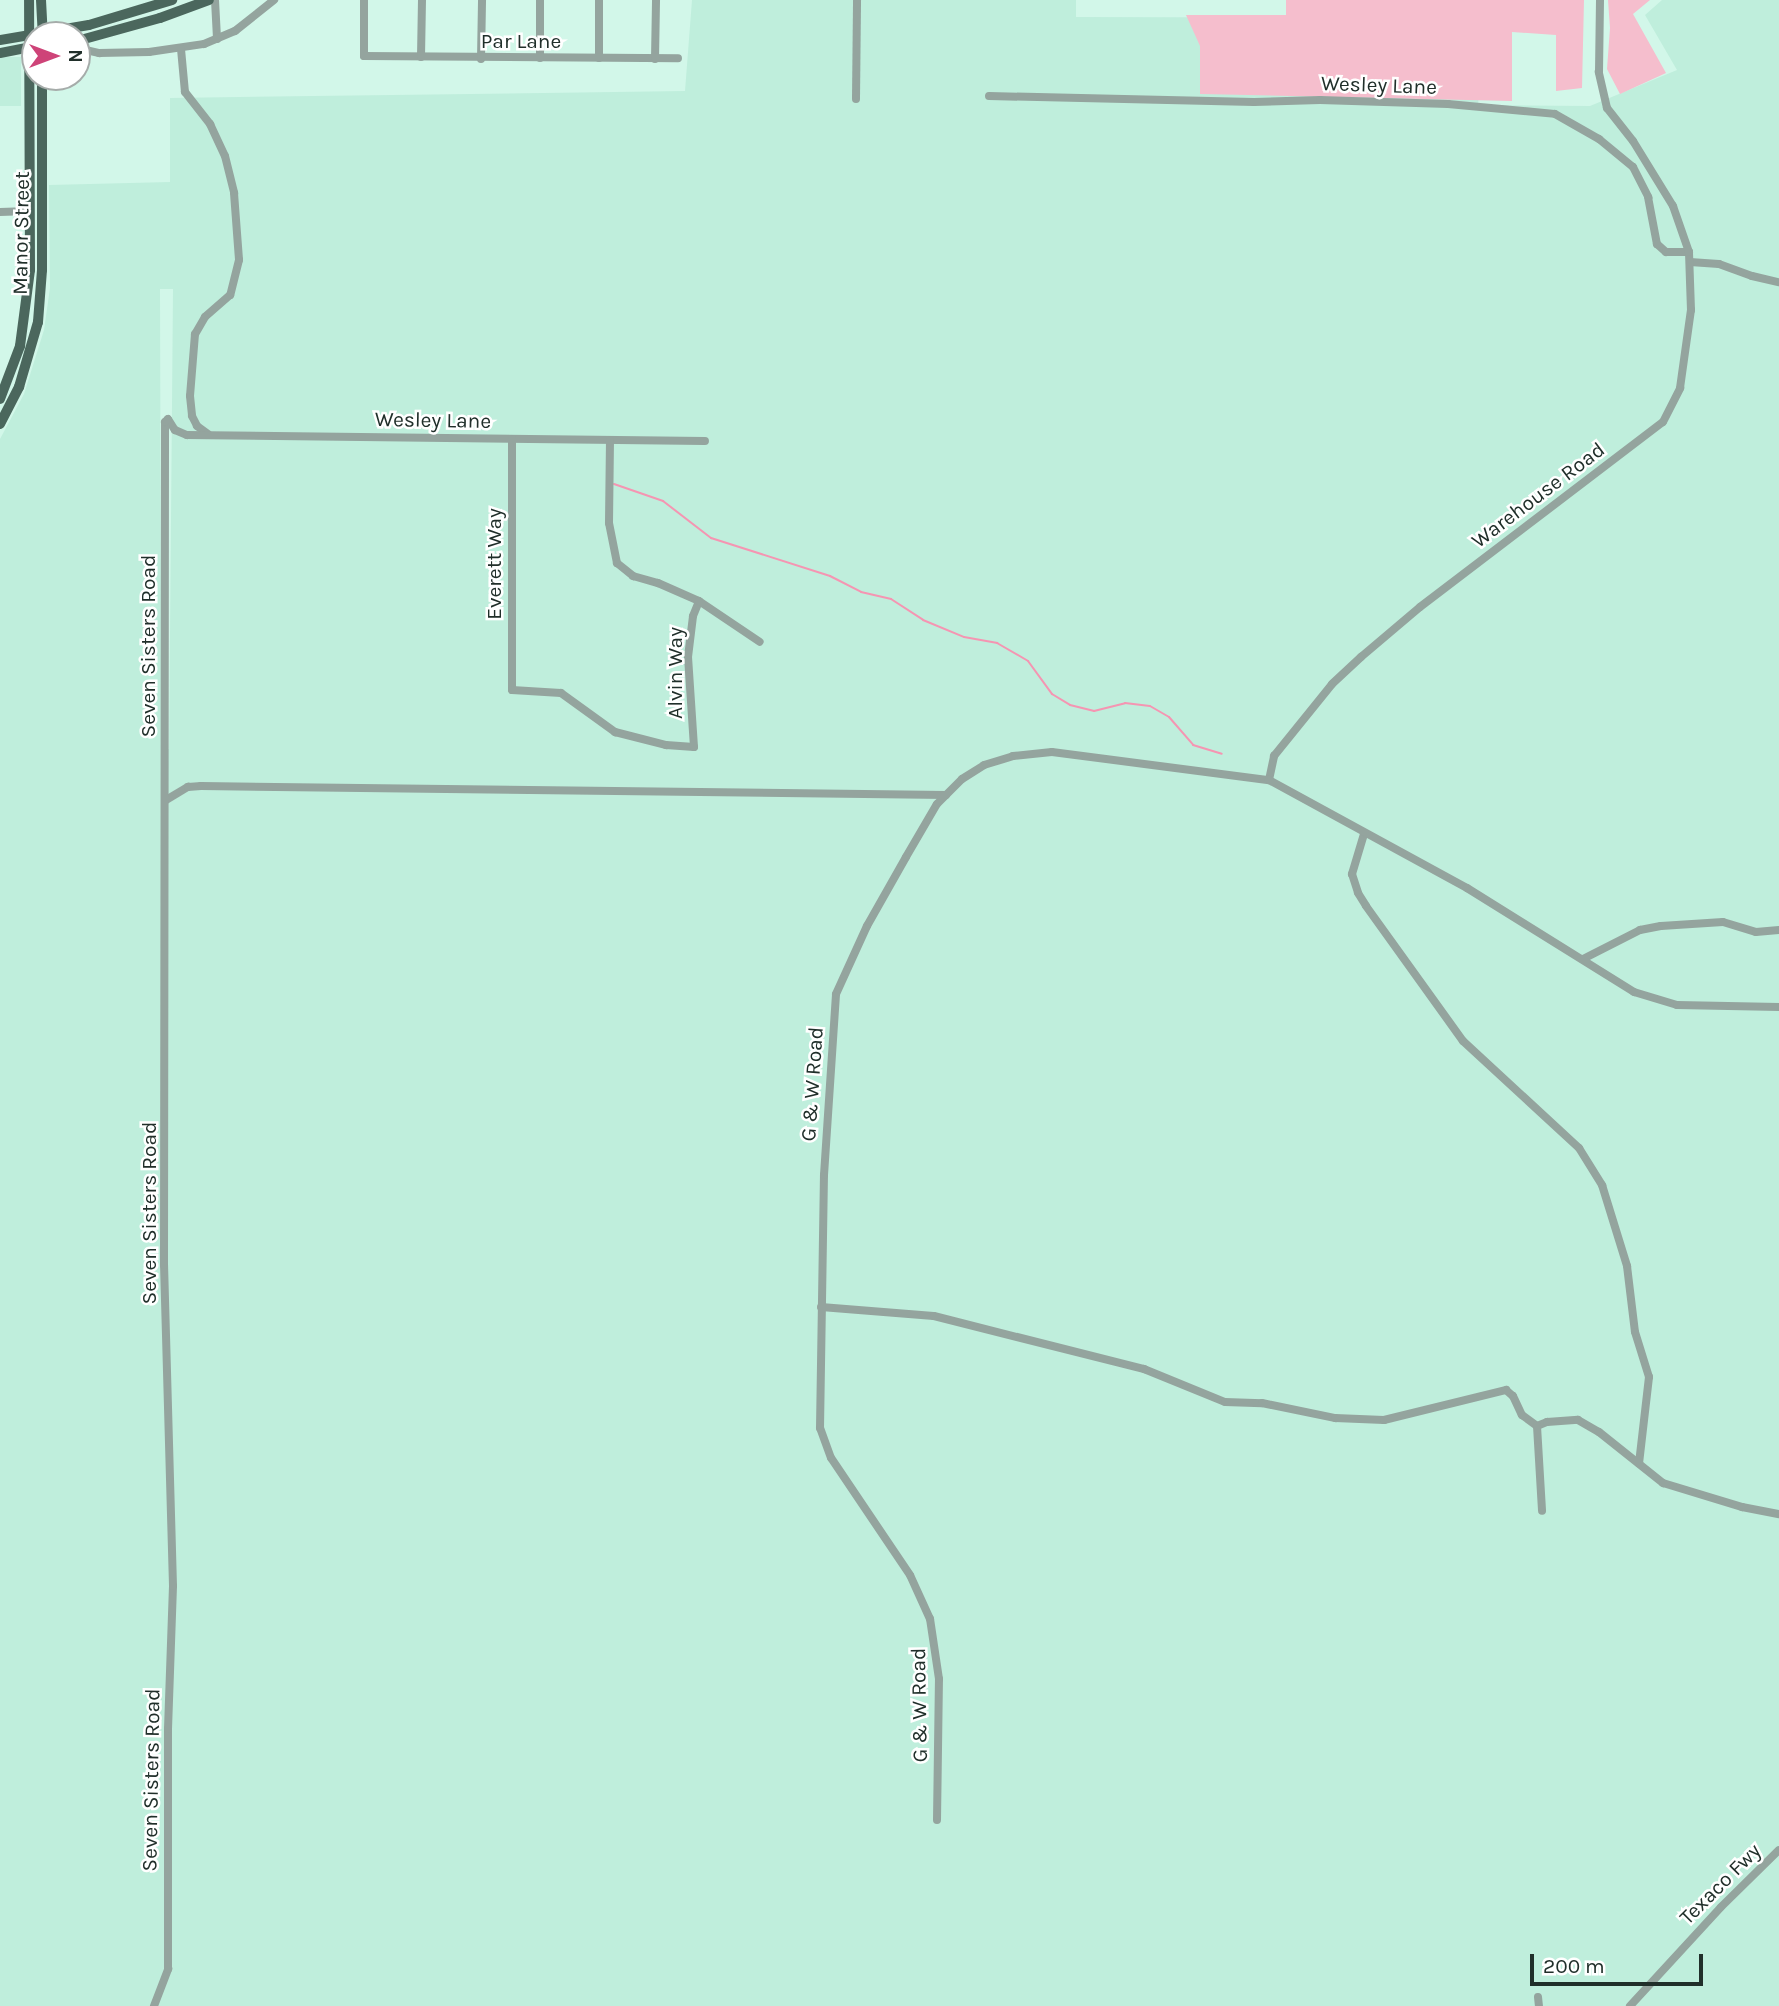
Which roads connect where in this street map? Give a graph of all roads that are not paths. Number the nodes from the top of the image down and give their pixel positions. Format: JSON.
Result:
{"nodes":[{"id":1,"x":29,"y":0,"type":"edge"},
{"id":2,"x":41,"y":0,"type":"edge"},
{"id":3,"x":172,"y":0,"type":"edge"},
{"id":4,"x":209,"y":0,"type":"edge"},
{"id":5,"x":215,"y":0,"type":"edge"},
{"id":6,"x":274,"y":0,"type":"edge"},
{"id":7,"x":364,"y":0,"type":"edge"},
{"id":8,"x":422,"y":0,"type":"edge"},
{"id":9,"x":482,"y":0,"type":"edge"},
{"id":10,"x":540,"y":0,"type":"edge"},
{"id":11,"x":599,"y":0,"type":"edge"},
{"id":12,"x":656,"y":0,"type":"edge"},
{"id":13,"x":857,"y":0,"type":"edge"},
{"id":14,"x":1600,"y":0,"type":"edge"},
{"id":15,"x":29,"y":21,"type":"edge"},
{"id":16,"x":42,"y":21,"type":"edge"},
{"id":17,"x":91,"y":24,"type":"edge"},
{"id":18,"x":21,"y":36,"type":"edge"},
{"id":19,"x":91,"y":37,"type":"edge"},
{"id":20,"x":217,"y":39,"type":"junction"},
{"id":21,"x":0,"y":40,"type":"edge"},
{"id":22,"x":21,"y":49,"type":"edge"},
{"id":23,"x":181,"y":49,"type":"junction"},
{"id":24,"x":91,"y":50,"type":"edge"},
{"id":25,"x":0,"y":54,"type":"edge"},
{"id":26,"x":421,"y":57,"type":"junction"},
{"id":27,"x":540,"y":58,"type":"junction"},
{"id":28,"x":599,"y":58,"type":"junction"},
{"id":29,"x":678,"y":58,"type":"dead end"},
{"id":30,"x":481,"y":59,"type":"junction"},
{"id":31,"x":655,"y":59,"type":"junction"},
{"id":32,"x":31,"y":91,"type":"edge"},
{"id":33,"x":42,"y":91,"type":"edge"},
{"id":34,"x":989,"y":96,"type":"dead end"},
{"id":35,"x":856,"y":99,"type":"dead end"},
{"id":36,"x":29,"y":211,"type":"junction"},
{"id":37,"x":0,"y":212,"type":"edge"},
{"id":38,"x":1689,"y":252,"type":"junction"},
{"id":39,"x":1690,"y":262,"type":"junction"},
{"id":40,"x":1779,"y":282,"type":"edge"},
{"id":41,"x":0,"y":399,"type":"edge"},
{"id":42,"x":168,"y":419,"type":"joint"},
{"id":43,"x":0,"y":424,"type":"edge"},
{"id":44,"x":208,"y":434,"type":"junction"},
{"id":45,"x":512,"y":439,"type":"junction"},
{"id":46,"x":610,"y":440,"type":"junction"},
{"id":47,"x":705,"y":440,"type":"dead end"},
{"id":48,"x":699,"y":601,"type":"junction"},
{"id":49,"x":760,"y":642,"type":"dead end"},
{"id":50,"x":694,"y":747,"type":"joint"},
{"id":51,"x":1269,"y":780,"type":"junction"},
{"id":52,"x":946,"y":795,"type":"junction"},
{"id":53,"x":166,"y":800,"type":"junction"},
{"id":54,"x":1364,"y":834,"type":"junction"},
{"id":55,"x":1779,"y":930,"type":"edge"},
{"id":56,"x":1583,"y":959,"type":"junction"},
{"id":57,"x":1779,"y":1007,"type":"edge"},
{"id":58,"x":821,"y":1307,"type":"junction"},
{"id":59,"x":1537,"y":1426,"type":"junction"},
{"id":60,"x":1639,"y":1463,"type":"junction"},
{"id":61,"x":1542,"y":1511,"type":"dead end"},
{"id":62,"x":1779,"y":1514,"type":"edge"},
{"id":63,"x":937,"y":1820,"type":"dead end"},
{"id":64,"x":1779,"y":1850,"type":"edge"},
{"id":65,"x":154,"y":2006,"type":"edge"},
{"id":66,"x":1630,"y":2006,"type":"edge"}],
"edges":[{"from":1,"to":15,"type":"main road","name":"Manor Street"},
{"from":2,"to":16,"type":"main road"},
{"from":3,"to":17,"type":"main road"},
{"from":4,"to":19,"type":"main road"},
{"from":5,"to":20,"type":"street"},
{"from":6,"to":20,"type":"street"},
{"from":7,"to":26,"type":"street","name":"Par Lane"},
{"from":8,"to":26,"type":"street"},
{"from":9,"to":30,"type":"street"},
{"from":10,"to":27,"type":"street"},
{"from":11,"to":28,"type":"street"},
{"from":12,"to":31,"type":"street"},
{"from":13,"to":35,"type":"street"},
{"from":14,"to":38,"type":"street","name":"Warehouse Road"},
{"from":18,"to":21,"type":"main road"},
{"from":20,"to":23,"type":"street"},
{"from":22,"to":25,"type":"main road"},
{"from":23,"to":24,"type":"street"},
{"from":23,"to":44,"type":"street"},
{"from":26,"to":30,"type":"street","name":"Par Lane"},
{"from":27,"to":28,"type":"street","name":"Par Lane"},
{"from":27,"to":30,"type":"street","name":"Par Lane"},
{"from":28,"to":31,"type":"street","name":"Par Lane"},
{"from":29,"to":31,"type":"street","name":"Par Lane"},
{"from":32,"to":36,"type":"main road","name":"Manor Street"},
{"from":33,"to":43,"type":"main road","name":"Manor Street"},
{"from":34,"to":38,"type":"street","name":"Wesley Lane"},
{"from":36,"to":37,"type":"street"},
{"from":36,"to":41,"type":"main road","name":"Manor Street"},
{"from":38,"to":39,"type":"street","name":"Warehouse Road"},
{"from":39,"to":40,"type":"street"},
{"from":39,"to":51,"type":"street","name":"Warehouse Road"},
{"from":42,"to":44,"type":"street","name":"Wesley Lane"},
{"from":42,"to":53,"type":"street","name":"Seven Sisters Road"},
{"from":44,"to":45,"type":"street","name":"Wesley Lane"},
{"from":45,"to":46,"type":"street","name":"Wesley Lane"},
{"from":45,"to":50,"type":"street","name":"Everett Way"},
{"from":46,"to":47,"type":"street","name":"Wesley Lane"},
{"from":46,"to":48,"type":"street"},
{"from":48,"to":49,"type":"street"},
{"from":48,"to":50,"type":"street","name":"Alvin Way"},
{"from":51,"to":52,"type":"street","name":"G & W Road"},
{"from":51,"to":54,"type":"street","name":"G & W Road"},
{"from":52,"to":53,"type":"street"},
{"from":52,"to":58,"type":"street","name":"G & W Road"},
{"from":53,"to":65,"type":"street","name":"Seven Sisters Road"},
{"from":54,"to":56,"type":"street","name":"G & W Road"},
{"from":54,"to":60,"type":"street"},
{"from":55,"to":56,"type":"street"},
{"from":56,"to":57,"type":"street","name":"G & W Road"},
{"from":58,"to":59,"type":"street"},
{"from":58,"to":63,"type":"street","name":"G & W Road"},
{"from":59,"to":60,"type":"street"},
{"from":59,"to":61,"type":"street"},
{"from":60,"to":62,"type":"street"},
{"from":64,"to":66,"type":"street","name":"Texaco Fwy"}]}
